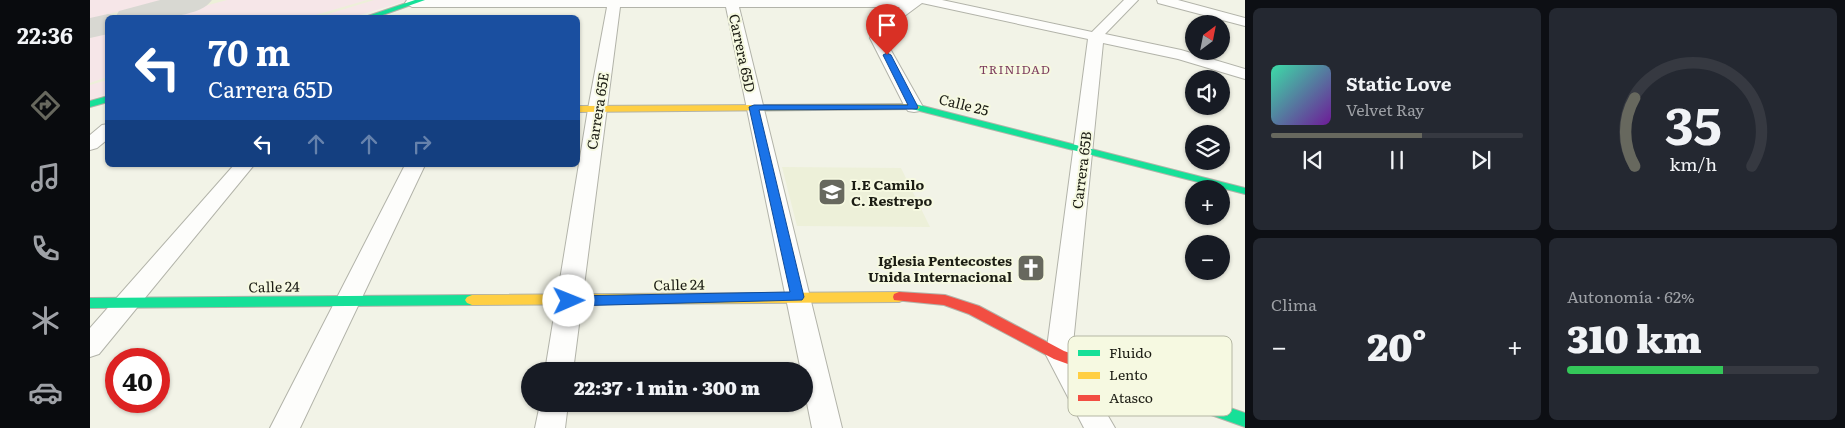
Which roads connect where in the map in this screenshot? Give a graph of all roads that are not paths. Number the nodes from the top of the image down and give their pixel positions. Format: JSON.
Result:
{"nodes":[{"id":1,"x":1132,"y":0,"type":"edge"},
{"id":2,"x":1163,"y":0,"type":"edge"},
{"id":3,"x":920,"y":1,"type":"edge"},
{"id":4,"x":417,"y":2,"type":"edge"},
{"id":5,"x":492,"y":2,"type":"edge"},
{"id":6,"x":615,"y":2,"type":"edge"},
{"id":7,"x":732,"y":2,"type":"edge"},
{"id":8,"x":856,"y":3,"type":"junction"},
{"id":9,"x":375,"y":15,"type":"edge"},
{"id":10,"x":487,"y":15,"type":"edge"},
{"id":11,"x":1245,"y":22,"type":"edge"},
{"id":12,"x":1096,"y":37,"type":"junction"},
{"id":13,"x":878,"y":38,"type":"junction"},
{"id":14,"x":1245,"y":74,"type":"edge"},
{"id":15,"x":105,"y":100,"type":"edge"},
{"id":16,"x":90,"y":105,"type":"edge"},
{"id":17,"x":105,"y":106,"type":"edge"},
{"id":18,"x":754,"y":107,"type":"junction"},
{"id":19,"x":914,"y":107,"type":"junction"},
{"id":20,"x":587,"y":109,"type":"edge"},
{"id":21,"x":105,"y":132,"type":"edge"},
{"id":22,"x":90,"y":144,"type":"edge"},
{"id":23,"x":1084,"y":150,"type":"junction"},
{"id":24,"x":242,"y":167,"type":"edge"},
{"id":25,"x":414,"y":167,"type":"edge"},
{"id":26,"x":1245,"y":191,"type":"edge"},
{"id":27,"x":797,"y":297,"type":"junction"},
{"id":28,"x":349,"y":300,"type":"junction"},
{"id":29,"x":569,"y":301,"type":"junction"},
{"id":30,"x":90,"y":303,"type":"edge"},
{"id":31,"x":126,"y":303,"type":"junction"},
{"id":32,"x":90,"y":346,"type":"edge"},
{"id":33,"x":1059,"y":355,"type":"junction"},
{"id":34,"x":1068,"y":358,"type":"edge"},
{"id":35,"x":560,"y":362,"type":"edge"},
{"id":36,"x":1068,"y":371,"type":"edge"},
{"id":37,"x":553,"y":412,"type":"edge"},
{"id":38,"x":1232,"y":415,"type":"edge"},
{"id":39,"x":1093,"y":416,"type":"edge"},
{"id":40,"x":1245,"y":420,"type":"edge"},
{"id":41,"x":286,"y":428,"type":"edge"},
{"id":42,"x":550,"y":428,"type":"edge"},
{"id":43,"x":827,"y":428,"type":"edge"},
{"id":44,"x":1100,"y":428,"type":"edge"}],
"edges":[{"from":1,"to":12,"type":"street"},
{"from":2,"to":11,"type":"street"},
{"from":3,"to":8,"type":"street"},
{"from":3,"to":12,"type":"street"},
{"from":3,"to":13,"type":"street"},
{"from":4,"to":5,"type":"street"},
{"from":4,"to":9,"type":"street"},
{"from":5,"to":6,"type":"street"},
{"from":5,"to":10,"type":"street"},
{"from":6,"to":7,"type":"street"},
{"from":6,"to":20,"type":"street","name":"Carrera 65E"},
{"from":7,"to":8,"type":"street"},
{"from":7,"to":18,"type":"street","name":"Carrera 65D"},
{"from":8,"to":13,"type":"street"},
{"from":12,"to":14,"type":"street"},
{"from":12,"to":23,"type":"street","name":"Carrera 65B"},
{"from":13,"to":19,"type":"street"},
{"from":15,"to":16,"type":"street"},
{"from":16,"to":17,"type":"street"},
{"from":18,"to":19,"type":"street","name":"Calle 25"},
{"from":18,"to":20,"type":"street","name":"Calle 25"},
{"from":18,"to":27,"type":"street","name":"Carrera 65D"},
{"from":19,"to":23,"type":"street","name":"Calle 25"},
{"from":20,"to":29,"type":"street","name":"Carrera 65E"},
{"from":21,"to":22,"type":"street"},
{"from":23,"to":26,"type":"street","name":"Calle 25"},
{"from":23,"to":33,"type":"street","name":"Carrera 65B"},
{"from":24,"to":31,"type":"street"},
{"from":25,"to":28,"type":"street"},
{"from":27,"to":29,"type":"street","name":"Calle 24"},
{"from":27,"to":33,"type":"street","name":"Calle 24"},
{"from":27,"to":43,"type":"street","name":"Carrera 65D"},
{"from":28,"to":29,"type":"street","name":"Calle 24"},
{"from":28,"to":31,"type":"street","name":"Calle 24"},
{"from":28,"to":41,"type":"street"},
{"from":29,"to":35,"type":"street","name":"Carrera 65E"},
{"from":30,"to":31,"type":"street","name":"Calle 24"},
{"from":31,"to":32,"type":"street"},
{"from":33,"to":34,"type":"street","name":"Calle 24"},
{"from":33,"to":36,"type":"street"},
{"from":37,"to":42,"type":"street"},
{"from":38,"to":40,"type":"street","name":"Calle 24"},
{"from":39,"to":44,"type":"street"}]}
